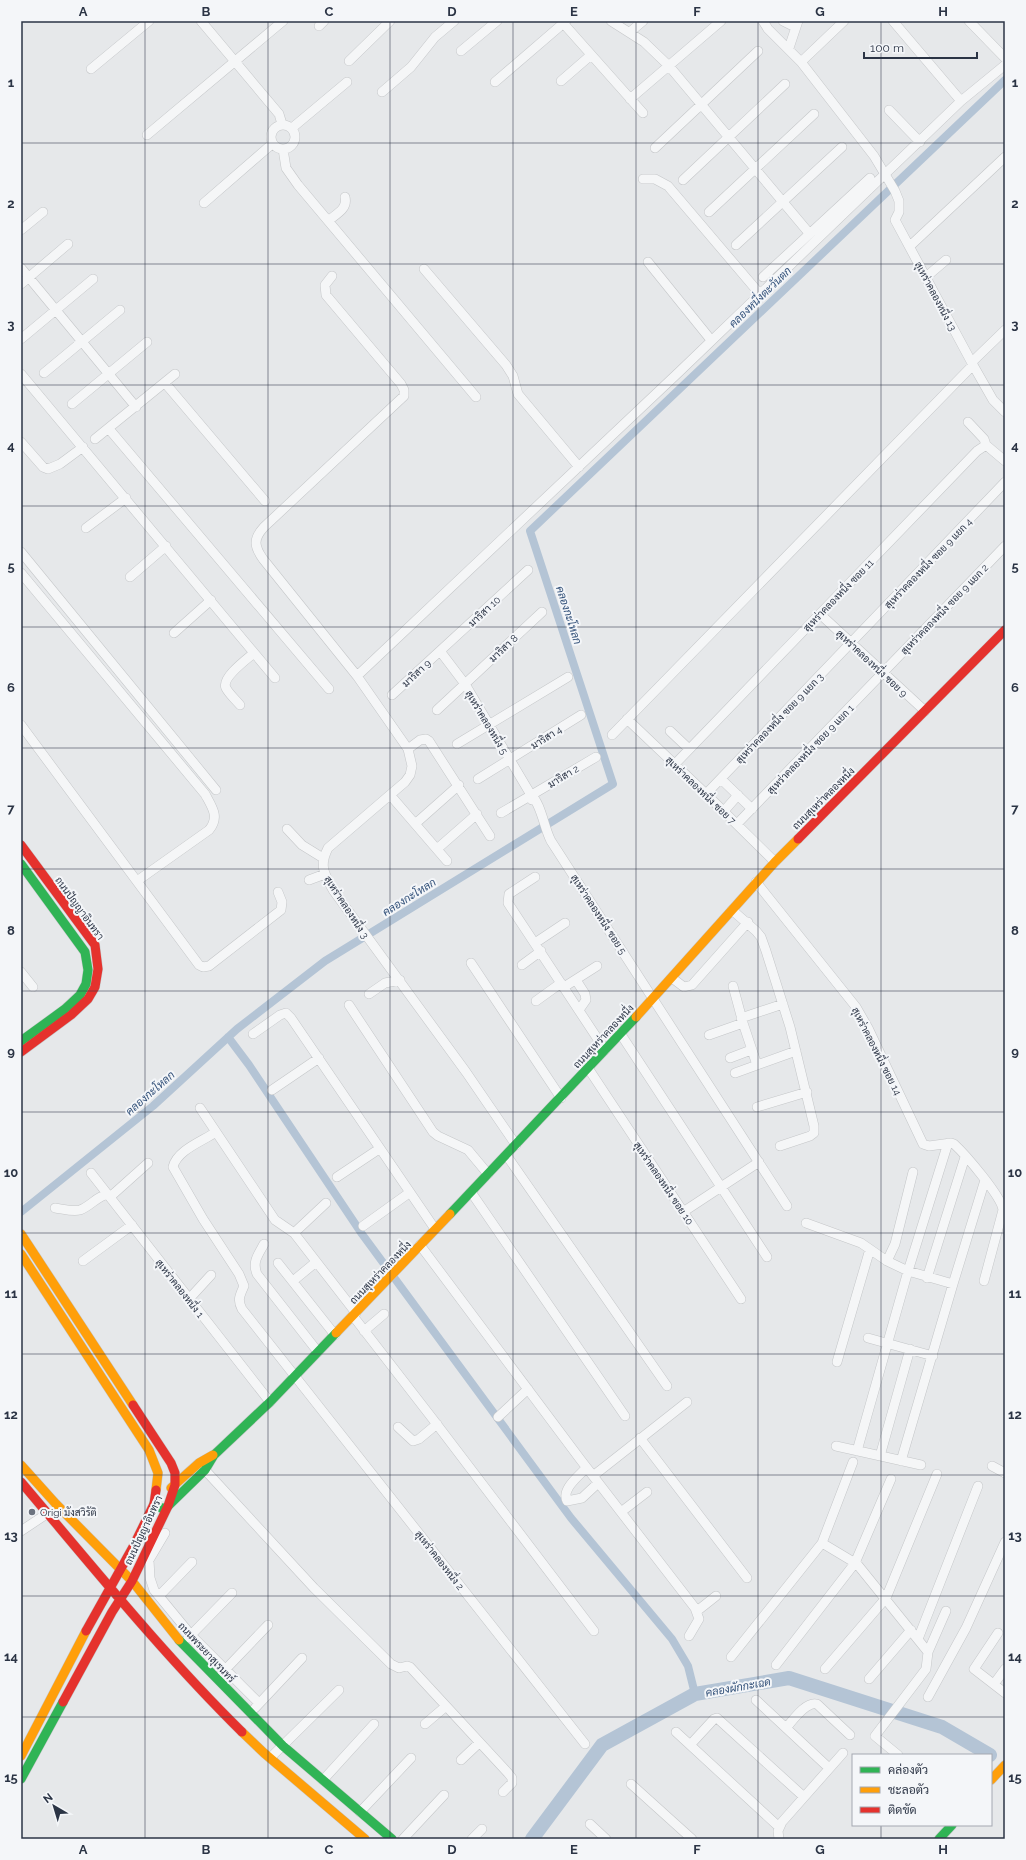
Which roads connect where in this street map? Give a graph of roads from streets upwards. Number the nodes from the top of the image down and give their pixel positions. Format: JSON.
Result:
{"nodes":[{"id":1,"x":149,"y":21,"type":"edge"},
{"id":2,"x":201,"y":21,"type":"edge"},
{"id":3,"x":283,"y":21,"type":"edge"},
{"id":4,"x":390,"y":21,"type":"edge"},
{"id":5,"x":454,"y":21,"type":"edge"},
{"id":6,"x":497,"y":21,"type":"edge"},
{"id":7,"x":611,"y":21,"type":"edge"},
{"id":8,"x":643,"y":21,"type":"edge"},
{"id":9,"x":721,"y":21,"type":"edge"},
{"id":10,"x":763,"y":21,"type":"edge"},
{"id":11,"x":783,"y":21,"type":"edge"},
{"id":12,"x":844,"y":21,"type":"edge"},
{"id":13,"x":894,"y":21,"type":"edge"},
{"id":14,"x":969,"y":21,"type":"edge"},
{"id":15,"x":565,"y":22,"type":"edge"},
{"id":16,"x":797,"y":24,"type":"edge"},
{"id":17,"x":630,"y":32,"type":"junction"},
{"id":18,"x":789,"y":48,"type":"junction"},
{"id":19,"x":461,"y":51,"type":"dead end"},
{"id":20,"x":758,"y":51,"type":"dead end"},
{"id":21,"x":591,"y":55,"type":"junction"},
{"id":22,"x":1005,"y":58,"type":"edge"},
{"id":23,"x":235,"y":61,"type":"junction"},
{"id":24,"x":349,"y":61,"type":"dead end"},
{"id":25,"x":800,"y":62,"type":"junction"},
{"id":26,"x":1005,"y":65,"type":"edge"},
{"id":27,"x":669,"y":66,"type":"junction"},
{"id":28,"x":91,"y":69,"type":"dead end"},
{"id":29,"x":561,"y":81,"type":"dead end"},
{"id":30,"x":347,"y":82,"type":"dead end"},
{"id":31,"x":495,"y":82,"type":"dead end"},
{"id":32,"x":785,"y":84,"type":"dead end"},
{"id":33,"x":382,"y":92,"type":"dead end"},
{"id":34,"x":630,"y":98,"type":"junction"},
{"id":35,"x":962,"y":101,"type":"junction"},
{"id":36,"x":701,"y":104,"type":"junction"},
{"id":37,"x":889,"y":110,"type":"dead end"},
{"id":38,"x":643,"y":113,"type":"dead end"},
{"id":39,"x":814,"y":114,"type":"dead end"},
{"id":40,"x":282,"y":124,"type":"junction"},
{"id":41,"x":292,"y":128,"type":"junction"},
{"id":42,"x":147,"y":135,"type":"dead end"},
{"id":43,"x":728,"y":137,"type":"junction"},
{"id":44,"x":920,"y":142,"type":"junction"},
{"id":45,"x":272,"y":144,"type":"junction"},
{"id":46,"x":842,"y":147,"type":"dead end"},
{"id":47,"x":655,"y":148,"type":"dead end"},
{"id":48,"x":283,"y":149,"type":"junction"},
{"id":49,"x":1005,"y":157,"type":"edge"},
{"id":50,"x":755,"y":169,"type":"junction"},
{"id":51,"x":887,"y":176,"type":"junction"},
{"id":52,"x":870,"y":178,"type":"dead end"},
{"id":53,"x":643,"y":179,"type":"dead end"},
{"id":54,"x":683,"y":180,"type":"dead end"},
{"id":55,"x":345,"y":196,"type":"dead end"},
{"id":56,"x":783,"y":201,"type":"junction"},
{"id":57,"x":204,"y":203,"type":"dead end"},
{"id":58,"x":43,"y":212,"type":"dead end"},
{"id":59,"x":709,"y":212,"type":"dead end"},
{"id":60,"x":328,"y":221,"type":"junction"},
{"id":61,"x":21,"y":230,"type":"edge"},
{"id":62,"x":810,"y":233,"type":"junction"},
{"id":63,"x":68,"y":244,"type":"dead end"},
{"id":64,"x":736,"y":245,"type":"dead end"},
{"id":65,"x":910,"y":246,"type":"junction"},
{"id":66,"x":946,"y":260,"type":"dead end"},
{"id":67,"x":648,"y":262,"type":"dead end"},
{"id":68,"x":21,"y":268,"type":"edge"},
{"id":69,"x":424,"y":269,"type":"dead end"},
{"id":70,"x":332,"y":276,"type":"dead end"},
{"id":71,"x":926,"y":277,"type":"junction"},
{"id":72,"x":763,"y":278,"type":"dead end"},
{"id":73,"x":93,"y":279,"type":"dead end"},
{"id":74,"x":25,"y":280,"type":"edge"},
{"id":75,"x":759,"y":293,"type":"junction"},
{"id":76,"x":56,"y":310,"type":"junction"},
{"id":77,"x":120,"y":310,"type":"dead end"},
{"id":78,"x":1005,"y":330,"type":"edge"},
{"id":79,"x":21,"y":339,"type":"edge"},
{"id":80,"x":711,"y":340,"type":"junction"},
{"id":81,"x":81,"y":341,"type":"junction"},
{"id":82,"x":147,"y":342,"type":"dead end"},
{"id":83,"x":973,"y":364,"type":"junction"},
{"id":84,"x":44,"y":373,"type":"dead end"},
{"id":85,"x":21,"y":374,"type":"edge"},
{"id":86,"x":109,"y":374,"type":"junction"},
{"id":87,"x":176,"y":374,"type":"dead end"},
{"id":88,"x":165,"y":383,"type":"junction"},
{"id":89,"x":476,"y":397,"type":"dead end"},
{"id":90,"x":72,"y":404,"type":"dead end"},
{"id":91,"x":136,"y":407,"type":"junction"},
{"id":92,"x":1005,"y":412,"type":"edge"},
{"id":93,"x":968,"y":422,"type":"dead end"},
{"id":94,"x":109,"y":429,"type":"junction"},
{"id":95,"x":95,"y":439,"type":"dead end"},
{"id":96,"x":21,"y":442,"type":"edge"},
{"id":97,"x":986,"y":445,"type":"junction"},
{"id":98,"x":83,"y":447,"type":"junction"},
{"id":99,"x":1005,"y":461,"type":"edge"},
{"id":100,"x":579,"y":467,"type":"junction"},
{"id":101,"x":1005,"y":482,"type":"edge"},
{"id":102,"x":126,"y":498,"type":"junction"},
{"id":103,"x":265,"y":501,"type":"dead end"},
{"id":104,"x":86,"y":528,"type":"dead end"},
{"id":105,"x":166,"y":546,"type":"junction"},
{"id":106,"x":1005,"y":546,"type":"edge"},
{"id":107,"x":22,"y":557,"type":"edge"},
{"id":108,"x":528,"y":570,"type":"dead end"},
{"id":109,"x":21,"y":573,"type":"edge"},
{"id":110,"x":38,"y":574,"type":"junction"},
{"id":111,"x":130,"y":577,"type":"dead end"},
{"id":112,"x":28,"y":582,"type":"junction"},
{"id":113,"x":211,"y":600,"type":"junction"},
{"id":114,"x":542,"y":612,"type":"dead end"},
{"id":115,"x":820,"y":614,"type":"junction"},
{"id":116,"x":1005,"y":630,"type":"edge"},
{"id":117,"x":174,"y":633,"type":"dead end"},
{"id":118,"x":852,"y":643,"type":"junction"},
{"id":119,"x":440,"y":651,"type":"junction"},
{"id":120,"x":254,"y":653,"type":"junction"},
{"id":121,"x":883,"y":673,"type":"junction"},
{"id":122,"x":357,"y":676,"type":"junction"},
{"id":123,"x":568,"y":677,"type":"dead end"},
{"id":124,"x":275,"y":678,"type":"dead end"},
{"id":125,"x":465,"y":684,"type":"junction"},
{"id":126,"x":329,"y":689,"type":"dead end"},
{"id":127,"x":392,"y":695,"type":"dead end"},
{"id":128,"x":240,"y":705,"type":"dead end"},
{"id":129,"x":437,"y":710,"type":"dead end"},
{"id":130,"x":925,"y":711,"type":"junction"},
{"id":131,"x":581,"y":715,"type":"dead end"},
{"id":132,"x":627,"y":719,"type":"junction"},
{"id":133,"x":21,"y":725,"type":"edge"},
{"id":134,"x":489,"y":725,"type":"junction"},
{"id":135,"x":670,"y":731,"type":"dead end"},
{"id":136,"x":612,"y":735,"type":"dead end"},
{"id":137,"x":457,"y":744,"type":"dead end"},
{"id":138,"x":408,"y":749,"type":"junction"},
{"id":139,"x":689,"y":749,"type":"junction"},
{"id":140,"x":596,"y":756,"type":"dead end"},
{"id":141,"x":510,"y":760,"type":"junction"},
{"id":142,"x":675,"y":764,"type":"junction"},
{"id":143,"x":478,"y":779,"type":"dead end"},
{"id":144,"x":721,"y":779,"type":"junction"},
{"id":145,"x":459,"y":785,"type":"junction"},
{"id":146,"x":216,"y":790,"type":"dead end"},
{"id":147,"x":706,"y":794,"type":"junction"},
{"id":148,"x":531,"y":795,"type":"junction"},
{"id":149,"x":738,"y":795,"type":"junction"},
{"id":150,"x":391,"y":796,"type":"junction"},
{"id":151,"x":752,"y":809,"type":"junction"},
{"id":152,"x":724,"y":811,"type":"junction"},
{"id":153,"x":501,"y":813,"type":"dead end"},
{"id":154,"x":477,"y":814,"type":"junction"},
{"id":155,"x":415,"y":824,"type":"junction"},
{"id":156,"x":737,"y":824,"type":"junction"},
{"id":157,"x":287,"y":828,"type":"dead end"},
{"id":158,"x":546,"y":831,"type":"joint"},
{"id":159,"x":490,"y":836,"type":"dead end"},
{"id":160,"x":21,"y":845,"type":"edge"},
{"id":161,"x":437,"y":849,"type":"junction"},
{"id":162,"x":323,"y":858,"type":"junction"},
{"id":163,"x":447,"y":861,"type":"dead end"},
{"id":164,"x":775,"y":862,"type":"junction"},
{"id":165,"x":21,"y":864,"type":"edge"},
{"id":166,"x":325,"y":874,"type":"junction"},
{"id":167,"x":535,"y":877,"type":"dead end"},
{"id":168,"x":137,"y":880,"type":"junction"},
{"id":169,"x":309,"y":880,"type":"dead end"},
{"id":170,"x":756,"y":882,"type":"junction"},
{"id":171,"x":278,"y":892,"type":"dead end"},
{"id":172,"x":732,"y":910,"type":"junction"},
{"id":173,"x":748,"y":922,"type":"junction"},
{"id":174,"x":565,"y":923,"type":"dead end"},
{"id":175,"x":538,"y":947,"type":"junction"},
{"id":176,"x":471,"y":963,"type":"dead end"},
{"id":177,"x":522,"y":965,"type":"dead end"},
{"id":178,"x":597,"y":966,"type":"dead end"},
{"id":179,"x":21,"y":972,"type":"edge"},
{"id":180,"x":672,"y":978,"type":"junction"},
{"id":181,"x":400,"y":980,"type":"junction"},
{"id":182,"x":576,"y":980,"type":"junction"},
{"id":183,"x":563,"y":985,"type":"junction"},
{"id":184,"x":733,"y":986,"type":"dead end"},
{"id":185,"x":33,"y":988,"type":"dead end"},
{"id":186,"x":369,"y":994,"type":"dead end"},
{"id":187,"x":654,"y":998,"type":"junction"},
{"id":188,"x":536,"y":1002,"type":"dead end"},
{"id":189,"x":783,"y":1004,"type":"junction"},
{"id":190,"x":349,"y":1006,"type":"dead end"},
{"id":191,"x":579,"y":1010,"type":"junction"},
{"id":192,"x":742,"y":1021,"type":"junction"},
{"id":193,"x":620,"y":1033,"type":"junction"},
{"id":194,"x":253,"y":1034,"type":"dead end"},
{"id":195,"x":709,"y":1035,"type":"dead end"},
{"id":196,"x":21,"y":1041,"type":"edge"},
{"id":197,"x":605,"y":1050,"type":"junction"},
{"id":198,"x":751,"y":1050,"type":"junction"},
{"id":199,"x":796,"y":1051,"type":"junction"},
{"id":200,"x":21,"y":1052,"type":"edge"},
{"id":201,"x":319,"y":1058,"type":"junction"},
{"id":202,"x":730,"y":1058,"type":"dead end"},
{"id":203,"x":757,"y":1065,"type":"junction"},
{"id":204,"x":588,"y":1068,"type":"junction"},
{"id":205,"x":734,"y":1073,"type":"dead end"},
{"id":206,"x":272,"y":1090,"type":"dead end"},
{"id":207,"x":807,"y":1092,"type":"junction"},
{"id":208,"x":561,"y":1098,"type":"junction"},
{"id":209,"x":757,"y":1107,"type":"dead end"},
{"id":210,"x":200,"y":1108,"type":"dead end"},
{"id":211,"x":216,"y":1132,"type":"junction"},
{"id":212,"x":948,"y":1143,"type":"junction"},
{"id":213,"x":516,"y":1146,"type":"junction"},
{"id":214,"x":780,"y":1146,"type":"dead end"},
{"id":215,"x":379,"y":1149,"type":"junction"},
{"id":216,"x":507,"y":1156,"type":"junction"},
{"id":217,"x":966,"y":1157,"type":"junction"},
{"id":218,"x":759,"y":1162,"type":"junction"},
{"id":219,"x":148,"y":1163,"type":"dead end"},
{"id":220,"x":914,"y":1172,"type":"dead end"},
{"id":221,"x":92,"y":1173,"type":"dead end"},
{"id":222,"x":488,"y":1174,"type":"junction"},
{"id":223,"x":337,"y":1177,"type":"dead end"},
{"id":224,"x":985,"y":1180,"type":"junction"},
{"id":225,"x":722,"y":1186,"type":"junction"},
{"id":226,"x":471,"y":1192,"type":"junction"},
{"id":227,"x":409,"y":1193,"type":"junction"},
{"id":228,"x":109,"y":1196,"type":"junction"},
{"id":229,"x":326,"y":1203,"type":"dead end"},
{"id":230,"x":787,"y":1206,"type":"dead end"},
{"id":231,"x":55,"y":1208,"type":"dead end"},
{"id":232,"x":683,"y":1212,"type":"junction"},
{"id":233,"x":806,"y":1223,"type":"dead end"},
{"id":234,"x":132,"y":1225,"type":"junction"},
{"id":235,"x":363,"y":1226,"type":"dead end"},
{"id":236,"x":435,"y":1229,"type":"junction"},
{"id":237,"x":21,"y":1234,"type":"edge"},
{"id":238,"x":294,"y":1234,"type":"junction"},
{"id":239,"x":264,"y":1244,"type":"dead end"},
{"id":240,"x":420,"y":1245,"type":"junction"},
{"id":241,"x":870,"y":1249,"type":"junction"},
{"id":242,"x":21,"y":1254,"type":"edge"},
{"id":243,"x":767,"y":1258,"type":"dead end"},
{"id":244,"x":83,"y":1261,"type":"dead end"},
{"id":245,"x":888,"y":1261,"type":"junction"},
{"id":246,"x":316,"y":1262,"type":"junction"},
{"id":247,"x":278,"y":1263,"type":"dead end"},
{"id":248,"x":908,"y":1271,"type":"junction"},
{"id":249,"x":211,"y":1275,"type":"dead end"},
{"id":250,"x":927,"y":1278,"type":"junction"},
{"id":251,"x":984,"y":1280,"type":"dead end"},
{"id":252,"x":293,"y":1281,"type":"junction"},
{"id":253,"x":953,"y":1284,"type":"junction"},
{"id":254,"x":741,"y":1298,"type":"dead end"},
{"id":255,"x":189,"y":1299,"type":"junction"},
{"id":256,"x":354,"y":1314,"type":"junction"},
{"id":257,"x":384,"y":1314,"type":"dead end"},
{"id":258,"x":364,"y":1331,"type":"junction"},
{"id":259,"x":335,"y":1335,"type":"junction"},
{"id":260,"x":868,"y":1338,"type":"dead end"},
{"id":261,"x":888,"y":1343,"type":"junction"},
{"id":262,"x":910,"y":1349,"type":"junction"},
{"id":263,"x":318,"y":1352,"type":"junction"},
{"id":264,"x":933,"y":1356,"type":"junction"},
{"id":265,"x":837,"y":1362,"type":"dead end"},
{"id":266,"x":295,"y":1376,"type":"junction"},
{"id":267,"x":667,"y":1386,"type":"dead end"},
{"id":268,"x":528,"y":1389,"type":"junction"},
{"id":269,"x":270,"y":1402,"type":"junction"},
{"id":270,"x":687,"y":1402,"type":"dead end"},
{"id":271,"x":624,"y":1416,"type":"dead end"},
{"id":272,"x":498,"y":1417,"type":"dead end"},
{"id":273,"x":437,"y":1424,"type":"junction"},
{"id":274,"x":398,"y":1427,"type":"dead end"},
{"id":275,"x":640,"y":1438,"type":"junction"},
{"id":276,"x":836,"y":1446,"type":"dead end"},
{"id":277,"x":857,"y":1451,"type":"junction"},
{"id":278,"x":880,"y":1456,"type":"junction"},
{"id":279,"x":902,"y":1461,"type":"junction"},
{"id":280,"x":171,"y":1462,"type":"junction"},
{"id":281,"x":853,"y":1462,"type":"dead end"},
{"id":282,"x":21,"y":1465,"type":"edge"},
{"id":283,"x":921,"y":1466,"type":"dead end"},
{"id":284,"x":992,"y":1466,"type":"dead end"},
{"id":285,"x":202,"y":1467,"type":"junction"},
{"id":286,"x":586,"y":1468,"type":"junction"},
{"id":287,"x":1005,"y":1473,"type":"edge"},
{"id":288,"x":938,"y":1474,"type":"dead end"},
{"id":289,"x":595,"y":1479,"type":"junction"},
{"id":290,"x":891,"y":1479,"type":"dead end"},
{"id":291,"x":21,"y":1482,"type":"edge"},
{"id":292,"x":175,"y":1485,"type":"junction"},
{"id":293,"x":978,"y":1486,"type":"dead end"},
{"id":294,"x":647,"y":1492,"type":"dead end"},
{"id":295,"x":154,"y":1504,"type":"junction"},
{"id":296,"x":167,"y":1509,"type":"junction"},
{"id":297,"x":621,"y":1512,"type":"junction"},
{"id":298,"x":48,"y":1513,"type":"junction"},
{"id":299,"x":21,"y":1531,"type":"edge"},
{"id":300,"x":165,"y":1533,"type":"dead end"},
{"id":301,"x":1005,"y":1542,"type":"edge"},
{"id":302,"x":822,"y":1543,"type":"junction"},
{"id":303,"x":133,"y":1547,"type":"junction"},
{"id":304,"x":106,"y":1556,"type":"junction"},
{"id":305,"x":192,"y":1562,"type":"dead end"},
{"id":306,"x":855,"y":1563,"type":"junction"},
{"id":307,"x":98,"y":1570,"type":"junction"},
{"id":308,"x":120,"y":1570,"type":"junction"},
{"id":309,"x":747,"y":1578,"type":"dead end"},
{"id":310,"x":132,"y":1581,"type":"junction"},
{"id":311,"x":110,"y":1586,"type":"junction"},
{"id":312,"x":232,"y":1593,"type":"dead end"},
{"id":313,"x":159,"y":1596,"type":"junction"},
{"id":314,"x":716,"y":1596,"type":"dead end"},
{"id":315,"x":120,"y":1598,"type":"junction"},
{"id":316,"x":886,"y":1598,"type":"junction"},
{"id":317,"x":102,"y":1601,"type":"junction"},
{"id":318,"x":946,"y":1610,"type":"dead end"},
{"id":319,"x":697,"y":1611,"type":"junction"},
{"id":320,"x":112,"y":1612,"type":"junction"},
{"id":321,"x":134,"y":1615,"type":"junction"},
{"id":322,"x":268,"y":1626,"type":"dead end"},
{"id":323,"x":911,"y":1630,"type":"junction"},
{"id":324,"x":594,"y":1631,"type":"dead end"},
{"id":325,"x":998,"y":1633,"type":"dead end"},
{"id":326,"x":191,"y":1635,"type":"junction"},
{"id":327,"x":689,"y":1636,"type":"dead end"},
{"id":328,"x":918,"y":1639,"type":"junction"},
{"id":329,"x":182,"y":1642,"type":"junction"},
{"id":330,"x":928,"y":1652,"type":"junction"},
{"id":331,"x":731,"y":1657,"type":"dead end"},
{"id":332,"x":302,"y":1658,"type":"dead end"},
{"id":333,"x":776,"y":1666,"type":"dead end"},
{"id":334,"x":1005,"y":1669,"type":"edge"},
{"id":335,"x":225,"y":1670,"type":"junction"},
{"id":336,"x":825,"y":1670,"type":"dead end"},
{"id":337,"x":217,"y":1679,"type":"junction"},
{"id":338,"x":869,"y":1679,"type":"dead end"},
{"id":339,"x":994,"y":1684,"type":"junction"},
{"id":340,"x":339,"y":1690,"type":"dead end"},
{"id":341,"x":1005,"y":1693,"type":"edge"},
{"id":342,"x":928,"y":1696,"type":"dead end"},
{"id":343,"x":756,"y":1700,"type":"dead end"},
{"id":344,"x":259,"y":1703,"type":"junction"},
{"id":345,"x":445,"y":1707,"type":"junction"},
{"id":346,"x":250,"y":1713,"type":"junction"},
{"id":347,"x":374,"y":1724,"type":"dead end"},
{"id":348,"x":425,"y":1724,"type":"dead end"},
{"id":349,"x":786,"y":1728,"type":"junction"},
{"id":350,"x":676,"y":1732,"type":"dead end"},
{"id":351,"x":850,"y":1735,"type":"dead end"},
{"id":352,"x":479,"y":1743,"type":"junction"},
{"id":353,"x":585,"y":1744,"type":"dead end"},
{"id":354,"x":690,"y":1745,"type":"junction"},
{"id":355,"x":283,"y":1746,"type":"junction"},
{"id":356,"x":843,"y":1753,"type":"dead end"},
{"id":357,"x":897,"y":1754,"type":"edge"},
{"id":358,"x":21,"y":1756,"type":"edge"},
{"id":359,"x":270,"y":1758,"type":"junction"},
{"id":360,"x":411,"y":1758,"type":"dead end"},
{"id":361,"x":462,"y":1760,"type":"dead end"},
{"id":362,"x":830,"y":1768,"type":"junction"},
{"id":363,"x":1002,"y":1768,"type":"edge"},
{"id":364,"x":21,"y":1779,"type":"edge"},
{"id":365,"x":992,"y":1779,"type":"edge"},
{"id":366,"x":323,"y":1780,"type":"junction"},
{"id":367,"x":631,"y":1784,"type":"dead end"},
{"id":368,"x":503,"y":1792,"type":"dead end"},
{"id":369,"x":444,"y":1795,"type":"dead end"},
{"id":370,"x":804,"y":1797,"type":"junction"},
{"id":371,"x":360,"y":1812,"type":"junction"},
{"id":372,"x":590,"y":1824,"type":"dead end"},
{"id":373,"x":779,"y":1826,"type":"junction"},
{"id":374,"x":951,"y":1826,"type":"edge"},
{"id":375,"x":482,"y":1829,"type":"dead end"},
{"id":376,"x":365,"y":1839,"type":"edge"},
{"id":377,"x":392,"y":1839,"type":"edge"},
{"id":378,"x":403,"y":1839,"type":"edge"},
{"id":379,"x":472,"y":1839,"type":"edge"},
{"id":380,"x":606,"y":1839,"type":"edge"},
{"id":381,"x":692,"y":1839,"type":"edge"},
{"id":382,"x":779,"y":1839,"type":"edge"},
{"id":383,"x":939,"y":1839,"type":"edge"}],
"edges":[{"from":1,"to":28,"type":"street"},
{"from":2,"to":23,"type":"street"},
{"from":3,"to":23,"type":"street"},
{"from":4,"to":24,"type":"street"},
{"from":5,"to":33,"type":"street"},
{"from":6,"to":19,"type":"street"},
{"from":7,"to":17,"type":"street"},
{"from":8,"to":17,"type":"street"},
{"from":9,"to":27,"type":"street"},
{"from":10,"to":18,"type":"street","name":"สุเหร่าคลองหนึ่ง 13"},
{"from":11,"to":16,"type":"street"},
{"from":12,"to":25,"type":"street"},
{"from":13,"to":35,"type":"street"},
{"from":14,"to":22,"type":"street"},
{"from":15,"to":21,"type":"street"},
{"from":15,"to":31,"type":"street"},
{"from":16,"to":18,"type":"street"},
{"from":17,"to":27,"type":"street"},
{"from":18,"to":25,"type":"street","name":"สุเหร่าคลองหนึ่ง 13"},
{"from":20,"to":36,"type":"street"},
{"from":21,"to":29,"type":"street"},
{"from":21,"to":34,"type":"street"},
{"from":23,"to":40,"type":"street"},
{"from":23,"to":42,"type":"street"},
{"from":25,"to":51,"type":"street","name":"สุเหร่าคลองหนึ่ง 13"},
{"from":26,"to":35,"type":"street"},
{"from":27,"to":34,"type":"street"},
{"from":27,"to":36,"type":"street"},
{"from":30,"to":41,"type":"street"},
{"from":32,"to":43,"type":"street"},
{"from":34,"to":38,"type":"street"},
{"from":35,"to":44,"type":"street"},
{"from":36,"to":43,"type":"street"},
{"from":36,"to":47,"type":"street"},
{"from":37,"to":44,"type":"street"},
{"from":39,"to":50,"type":"street"},
{"from":40,"to":41,"type":"street"},
{"from":40,"to":45,"type":"street"},
{"from":41,"to":48,"type":"street"},
{"from":43,"to":50,"type":"street"},
{"from":43,"to":54,"type":"street"},
{"from":44,"to":51,"type":"street"},
{"from":45,"to":48,"type":"street"},
{"from":45,"to":57,"type":"street"},
{"from":46,"to":56,"type":"street"},
{"from":48,"to":60,"type":"street"},
{"from":49,"to":65,"type":"street"},
{"from":50,"to":56,"type":"street"},
{"from":50,"to":59,"type":"street"},
{"from":51,"to":65,"type":"street","name":"สุเหร่าคลองหนึ่ง 13"},
{"from":51,"to":75,"type":"street"},
{"from":52,"to":62,"type":"street"},
{"from":53,"to":75,"type":"street"},
{"from":55,"to":60,"type":"street"},
{"from":56,"to":62,"type":"street"},
{"from":56,"to":64,"type":"street"},
{"from":58,"to":61,"type":"street"},
{"from":60,"to":89,"type":"street"},
{"from":62,"to":72,"type":"street"},
{"from":63,"to":74,"type":"street"},
{"from":65,"to":71,"type":"street","name":"สุเหร่าคลองหนึ่ง 13"},
{"from":66,"to":71,"type":"street"},
{"from":67,"to":80,"type":"street"},
{"from":68,"to":74,"type":"street"},
{"from":69,"to":100,"type":"street"},
{"from":70,"to":122,"type":"street"},
{"from":71,"to":83,"type":"street","name":"สุเหร่าคลองหนึ่ง 13"},
{"from":73,"to":76,"type":"street"},
{"from":74,"to":76,"type":"street"},
{"from":75,"to":80,"type":"street"},
{"from":76,"to":79,"type":"street"},
{"from":76,"to":81,"type":"street"},
{"from":77,"to":81,"type":"street"},
{"from":78,"to":83,"type":"street"},
{"from":80,"to":100,"type":"street"},
{"from":81,"to":84,"type":"street"},
{"from":81,"to":86,"type":"street"},
{"from":82,"to":86,"type":"street"},
{"from":83,"to":92,"type":"street","name":"สุเหร่าคลองหนึ่ง 13"},
{"from":83,"to":132,"type":"street"},
{"from":85,"to":98,"type":"street"},
{"from":86,"to":90,"type":"street"},
{"from":86,"to":91,"type":"street"},
{"from":87,"to":88,"type":"street"},
{"from":88,"to":91,"type":"street"},
{"from":88,"to":103,"type":"street"},
{"from":91,"to":94,"type":"street"},
{"from":93,"to":97,"type":"street"},
{"from":94,"to":95,"type":"street"},
{"from":94,"to":126,"type":"street"},
{"from":96,"to":98,"type":"street"},
{"from":97,"to":99,"type":"street"},
{"from":97,"to":115,"type":"street","name":"สุเหร่าคลองหนึ่ง ซอย 11"},
{"from":98,"to":102,"type":"street"},
{"from":100,"to":122,"type":"street"},
{"from":101,"to":118,"type":"street","name":"สุเหร่าคลองหนึ่ง ซอย 9 แยก 4"},
{"from":102,"to":104,"type":"street"},
{"from":102,"to":105,"type":"street"},
{"from":105,"to":111,"type":"street"},
{"from":105,"to":113,"type":"street"},
{"from":106,"to":121,"type":"street","name":"สุเหร่าคลองหนึ่ง ซอย 9 แยก 2"},
{"from":107,"to":110,"type":"street"},
{"from":108,"to":119,"type":"street","name":"มาริสา 10"},
{"from":109,"to":112,"type":"street"},
{"from":110,"to":112,"type":"street"},
{"from":110,"to":146,"type":"street"},
{"from":112,"to":168,"type":"street"},
{"from":113,"to":117,"type":"street"},
{"from":113,"to":120,"type":"street"},
{"from":114,"to":125,"type":"street","name":"มาริสา 8"},
{"from":115,"to":118,"type":"street","name":"สุเหร่าคลองหนึ่ง ซอย 9"},
{"from":115,"to":139,"type":"street","name":"สุเหร่าคลองหนึ่ง ซอย 11"},
{"from":116,"to":130,"type":"street","name":"ถนนสุเหร่าคลองหนึ่ง"},
{"from":118,"to":121,"type":"street","name":"สุเหร่าคลองหนึ่ง ซอย 9"},
{"from":118,"to":144,"type":"street","name":"สุเหร่าคลองหนึ่ง ซอย 9 แยก 3"},
{"from":119,"to":125,"type":"street","name":"สุเหร่าคลองหนึ่ง 5"},
{"from":119,"to":127,"type":"street","name":"มาริสา 9"},
{"from":120,"to":124,"type":"street"},
{"from":120,"to":128,"type":"street"},
{"from":121,"to":130,"type":"street","name":"สุเหร่าคลองหนึ่ง ซอย 9"},
{"from":121,"to":151,"type":"street","name":"สุเหร่าคลองหนึ่ง ซอย 9 แยก 1"},
{"from":122,"to":138,"type":"street"},
{"from":123,"to":134,"type":"street"},
{"from":125,"to":129,"type":"street","name":"มาริสา 8"},
{"from":125,"to":134,"type":"street","name":"สุเหร่าคลองหนึ่ง 5"},
{"from":130,"to":164,"type":"street","name":"ถนนสุเหร่าคลองหนึ่ง"},
{"from":131,"to":141,"type":"street","name":"มาริสา 4"},
{"from":132,"to":136,"type":"street"},
{"from":132,"to":142,"type":"street","name":"สุเหร่าคลองหนึ่ง ซอย 7"},
{"from":133,"to":168,"type":"street"},
{"from":134,"to":137,"type":"street"},
{"from":134,"to":141,"type":"street","name":"สุเหร่าคลองหนึ่ง 5"},
{"from":135,"to":139,"type":"street"},
{"from":138,"to":145,"type":"street"},
{"from":138,"to":150,"type":"street"},
{"from":139,"to":142,"type":"street","name":"สุเหร่าคลองหนึ่ง ซอย 11"},
{"from":140,"to":148,"type":"street","name":"มาริสา 2"},
{"from":141,"to":143,"type":"street","name":"มาริสา 4"},
{"from":141,"to":148,"type":"street","name":"สุเหร่าคลองหนึ่ง 5"},
{"from":142,"to":147,"type":"street","name":"สุเหร่าคลองหนึ่ง ซอย 7"},
{"from":144,"to":147,"type":"street","name":"สุเหร่าคลองหนึ่ง ซอย 9 แยก 3"},
{"from":144,"to":149,"type":"street"},
{"from":145,"to":154,"type":"street"},
{"from":145,"to":155,"type":"street"},
{"from":147,"to":152,"type":"street","name":"สุเหร่าคลองหนึ่ง ซอย 7"},
{"from":148,"to":153,"type":"street","name":"มาริสา 2"},
{"from":148,"to":158,"type":"street","name":"สุเหร่าคลองหนึ่ง 5"},
{"from":149,"to":151,"type":"street"},
{"from":149,"to":152,"type":"street"},
{"from":150,"to":155,"type":"street"},
{"from":150,"to":162,"type":"street"},
{"from":151,"to":156,"type":"street","name":"สุเหร่าคลองหนึ่ง ซอย 9 แยก 1"},
{"from":152,"to":156,"type":"street","name":"สุเหร่าคลองหนึ่ง ซอย 7"},
{"from":154,"to":159,"type":"street"},
{"from":154,"to":161,"type":"street"},
{"from":155,"to":161,"type":"street"},
{"from":156,"to":164,"type":"street","name":"สุเหร่าคลองหนึ่ง ซอย 7"},
{"from":157,"to":162,"type":"street"},
{"from":158,"to":187,"type":"street","name":"สุเหร่าคลองหนึ่ง ซอย 5"},
{"from":160,"to":200,"type":"street","name":"ถนนปัญญาอินทรา"},
{"from":161,"to":163,"type":"street"},
{"from":162,"to":166,"type":"street","name":"สุเหร่าคลองหนึ่ง 3"},
{"from":164,"to":170,"type":"street","name":"ถนนสุเหร่าคลองหนึ่ง"},
{"from":165,"to":196,"type":"street"},
{"from":166,"to":169,"type":"street"},
{"from":166,"to":181,"type":"street","name":"สุเหร่าคลองหนึ่ง 3"},
{"from":167,"to":175,"type":"street"},
{"from":168,"to":171,"type":"street"},
{"from":170,"to":172,"type":"street","name":"ถนนสุเหร่าคลองหนึ่ง"},
{"from":170,"to":212,"type":"street","name":"สุเหร่าคลองหนึ่ง ซอย 14"},
{"from":172,"to":173,"type":"street"},
{"from":172,"to":180,"type":"street","name":"ถนนสุเหร่าคลองหนึ่ง"},
{"from":173,"to":180,"type":"street"},
{"from":173,"to":189,"type":"street"},
{"from":174,"to":175,"type":"street"},
{"from":175,"to":177,"type":"street"},
{"from":175,"to":183,"type":"street"},
{"from":176,"to":208,"type":"street"},
{"from":178,"to":182,"type":"street"},
{"from":179,"to":185,"type":"street"},
{"from":180,"to":187,"type":"street","name":"ถนนสุเหร่าคลองหนึ่ง"},
{"from":181,"to":186,"type":"street"},
{"from":181,"to":213,"type":"street","name":"สุเหร่าคลองหนึ่ง 3"},
{"from":182,"to":183,"type":"street"},
{"from":182,"to":191,"type":"street"},
{"from":183,"to":188,"type":"street"},
{"from":183,"to":191,"type":"street"},
{"from":184,"to":192,"type":"street"},
{"from":187,"to":193,"type":"street","name":"ถนนสุเหร่าคลองหนึ่ง"},
{"from":187,"to":218,"type":"street","name":"สุเหร่าคลองหนึ่ง ซอย 5"},
{"from":189,"to":192,"type":"street"},
{"from":189,"to":199,"type":"street"},
{"from":190,"to":222,"type":"street"},
{"from":191,"to":197,"type":"street"},
{"from":192,"to":195,"type":"street"},
{"from":192,"to":198,"type":"street"},
{"from":193,"to":197,"type":"street","name":"ถนนสุเหร่าคลองหนึ่ง"},
{"from":193,"to":225,"type":"street"},
{"from":194,"to":201,"type":"street"},
{"from":197,"to":204,"type":"street","name":"ถนนสุเหร่าคลองหนึ่ง"},
{"from":198,"to":202,"type":"street"},
{"from":198,"to":203,"type":"street"},
{"from":199,"to":203,"type":"street"},
{"from":199,"to":207,"type":"street"},
{"from":201,"to":206,"type":"street"},
{"from":201,"to":215,"type":"street"},
{"from":203,"to":205,"type":"street"},
{"from":204,"to":208,"type":"street","name":"ถนนสุเหร่าคลองหนึ่ง"},
{"from":204,"to":232,"type":"street","name":"สุเหร่าคลองหนึ่ง ซอย 10"},
{"from":207,"to":209,"type":"street"},
{"from":207,"to":214,"type":"street"},
{"from":208,"to":213,"type":"street","name":"ถนนสุเหร่าคลองหนึ่ง"},
{"from":210,"to":211,"type":"street"},
{"from":211,"to":238,"type":"street"},
{"from":211,"to":266,"type":"street","name":"สุเหร่าคลองหนึ่ง 2"},
{"from":212,"to":217,"type":"street"},
{"from":212,"to":248,"type":"street"},
{"from":213,"to":216,"type":"street","name":"ถนนสุเหร่าคลองหนึ่ง"},
{"from":215,"to":223,"type":"street"},
{"from":215,"to":227,"type":"street"},
{"from":216,"to":222,"type":"street","name":"ถนนสุเหร่าคลองหนึ่ง"},
{"from":216,"to":267,"type":"street"},
{"from":217,"to":224,"type":"street"},
{"from":217,"to":250,"type":"street"},
{"from":218,"to":225,"type":"street"},
{"from":218,"to":230,"type":"street","name":"สุเหร่าคลองหนึ่ง ซอย 5"},
{"from":219,"to":228,"type":"street"},
{"from":220,"to":245,"type":"street"},
{"from":221,"to":228,"type":"street","name":"สุเหร่าคลองหนึ่ง 1"},
{"from":222,"to":226,"type":"street","name":"ถนนสุเหร่าคลองหนึ่ง"},
{"from":224,"to":251,"type":"street"},
{"from":224,"to":253,"type":"street"},
{"from":225,"to":232,"type":"street"},
{"from":225,"to":243,"type":"street"},
{"from":226,"to":236,"type":"street","name":"ถนนสุเหร่าคลองหนึ่ง"},
{"from":226,"to":271,"type":"street"},
{"from":227,"to":235,"type":"street"},
{"from":227,"to":236,"type":"street"},
{"from":228,"to":231,"type":"street"},
{"from":228,"to":234,"type":"street","name":"สุเหร่าคลองหนึ่ง 1"},
{"from":229,"to":238,"type":"street"},
{"from":232,"to":254,"type":"street","name":"สุเหร่าคลองหนึ่ง ซอย 10"},
{"from":233,"to":241,"type":"street"},
{"from":234,"to":244,"type":"street"},
{"from":234,"to":255,"type":"street","name":"สุเหร่าคลองหนึ่ง 1"},
{"from":236,"to":240,"type":"street","name":"ถนนสุเหร่าคลองหนึ่ง"},
{"from":237,"to":280,"type":"street","name":"ถนนปัญญาอินทรา"},
{"from":238,"to":246,"type":"street"},
{"from":239,"to":263,"type":"street"},
{"from":240,"to":256,"type":"street","name":"ถนนสุเหร่าคลองหนึ่ง"},
{"from":240,"to":268,"type":"street"},
{"from":241,"to":245,"type":"street"},
{"from":241,"to":265,"type":"street"},
{"from":242,"to":295,"type":"street","name":"ถนนปัญญาอินทรา"},
{"from":245,"to":248,"type":"street"},
{"from":246,"to":252,"type":"street"},
{"from":246,"to":256,"type":"street"},
{"from":247,"to":252,"type":"street"},
{"from":248,"to":250,"type":"street"},
{"from":248,"to":261,"type":"street"},
{"from":249,"to":255,"type":"street"},
{"from":250,"to":253,"type":"street"},
{"from":252,"to":259,"type":"street"},
{"from":253,"to":264,"type":"street"},
{"from":255,"to":269,"type":"street","name":"สุเหร่าคลองหนึ่ง 1"},
{"from":256,"to":258,"type":"street"},
{"from":256,"to":259,"type":"street","name":"ถนนสุเหร่าคลองหนึ่ง"},
{"from":257,"to":258,"type":"street"},
{"from":258,"to":273,"type":"street"},
{"from":259,"to":263,"type":"street","name":"ถนนสุเหร่าคลองหนึ่ง"},
{"from":260,"to":261,"type":"street"},
{"from":261,"to":262,"type":"street"},
{"from":261,"to":277,"type":"street"},
{"from":262,"to":264,"type":"street"},
{"from":262,"to":278,"type":"street"},
{"from":263,"to":266,"type":"street","name":"ถนนสุเหร่าคลองหนึ่ง"},
{"from":264,"to":279,"type":"street"},
{"from":266,"to":269,"type":"street","name":"ถนนสุเหร่าคลองหนึ่ง"},
{"from":266,"to":353,"type":"street","name":"สุเหร่าคลองหนึ่ง 2"},
{"from":268,"to":272,"type":"street"},
{"from":268,"to":286,"type":"street"},
{"from":269,"to":285,"type":"street","name":"ถนนสุเหร่าคลองหนึ่ง"},
{"from":270,"to":275,"type":"street"},
{"from":273,"to":274,"type":"street"},
{"from":273,"to":324,"type":"street"},
{"from":275,"to":289,"type":"street"},
{"from":275,"to":309,"type":"street"},
{"from":276,"to":277,"type":"street"},
{"from":277,"to":278,"type":"street"},
{"from":278,"to":279,"type":"street"},
{"from":279,"to":283,"type":"street"},
{"from":280,"to":285,"type":"street"},
{"from":280,"to":292,"type":"street","name":"ถนนปัญญาอินทรา"},
{"from":281,"to":302,"type":"street"},
{"from":282,"to":304,"type":"street","name":"ถนนพระยาสุเรนทร์"},
{"from":284,"to":287,"type":"street"},
{"from":285,"to":292,"type":"street","name":"ถนนสุเหร่าคลองหนึ่ง"},
{"from":285,"to":296,"type":"street","name":"ถนนสุเหร่าคลองหนึ่ง"},
{"from":285,"to":345,"type":"street"},
{"from":286,"to":289,"type":"street"},
{"from":286,"to":289,"type":"street"},
{"from":288,"to":316,"type":"street"},
{"from":289,"to":297,"type":"street"},
{"from":290,"to":306,"type":"street"},
{"from":291,"to":298,"type":"street"},
{"from":292,"to":295,"type":"street","name":"ถนนสุเหร่าคลองหนึ่ง"},
{"from":292,"to":296,"type":"street","name":"ถนนปัญญาอินทรา"},
{"from":293,"to":328,"type":"street"},
{"from":294,"to":297,"type":"street"},
{"from":295,"to":296,"type":"street"},
{"from":295,"to":303,"type":"street","name":"ถนนปัญญาอินทรา"},
{"from":296,"to":310,"type":"street","name":"ถนนปัญญาอินทรา"},
{"from":297,"to":319,"type":"street"},
{"from":298,"to":299,"type":"street"},
{"from":298,"to":307,"type":"street"},
{"from":300,"to":313,"type":"street"},
{"from":301,"to":342,"type":"street"},
{"from":302,"to":306,"type":"street"},
{"from":302,"to":331,"type":"street"},
{"from":303,"to":304,"type":"street"},
{"from":303,"to":308,"type":"street","name":"ถนนปัญญาอินทรา"},
{"from":304,"to":308,"type":"street","name":"ถนนพระยาสุเรนทร์"},
{"from":305,"to":313,"type":"street"},
{"from":306,"to":316,"type":"street"},
{"from":306,"to":333,"type":"street"},
{"from":307,"to":311,"type":"street"},
{"from":307,"to":317,"type":"street"},
{"from":308,"to":310,"type":"street","name":"ถนนพระยาสุเรนทร์"},
{"from":308,"to":311,"type":"street","name":"ถนนปัญญาอินทรา"},
{"from":310,"to":315,"type":"street","name":"ถนนปัญญาอินทรา"},
{"from":310,"to":329,"type":"street","name":"ถนนพระยาสุเรนทร์"},
{"from":311,"to":315,"type":"street"},
{"from":311,"to":317,"type":"street","name":"ถนนปัญญาอินทรา"},
{"from":312,"to":326,"type":"street"},
{"from":313,"to":326,"type":"street"},
{"from":314,"to":319,"type":"street"},
{"from":315,"to":320,"type":"street","name":"ถนนปัญญาอินทรา"},
{"from":315,"to":321,"type":"street"},
{"from":316,"to":323,"type":"street"},
{"from":316,"to":336,"type":"street"},
{"from":317,"to":358,"type":"street","name":"ถนนปัญญาอินทรา"},
{"from":318,"to":330,"type":"street"},
{"from":319,"to":327,"type":"street"},
{"from":320,"to":321,"type":"street"},
{"from":320,"to":364,"type":"street","name":"ถนนปัญญาอินทรา"},
{"from":321,"to":359,"type":"street"},
{"from":322,"to":335,"type":"street"},
{"from":323,"to":328,"type":"street"},
{"from":323,"to":338,"type":"street"},
{"from":325,"to":339,"type":"street"},
{"from":326,"to":329,"type":"street"},
{"from":326,"to":335,"type":"street"},
{"from":328,"to":330,"type":"street"},
{"from":329,"to":337,"type":"street","name":"ถนนพระยาสุเรนทร์"},
{"from":330,"to":357,"type":"street"},
{"from":332,"to":344,"type":"street"},
{"from":334,"to":339,"type":"street"},
{"from":335,"to":337,"type":"street"},
{"from":335,"to":344,"type":"street"},
{"from":337,"to":346,"type":"street","name":"ถนนพระยาสุเรนทร์"},
{"from":339,"to":341,"type":"street"},
{"from":340,"to":355,"type":"street"},
{"from":343,"to":349,"type":"street"},
{"from":344,"to":346,"type":"street"},
{"from":345,"to":348,"type":"street"},
{"from":345,"to":352,"type":"street"},
{"from":346,"to":355,"type":"street","name":"ถนนพระยาสุเรนทร์"},
{"from":347,"to":366,"type":"street"},
{"from":349,"to":351,"type":"street"},
{"from":349,"to":362,"type":"street"},
{"from":350,"to":354,"type":"street"},
{"from":352,"to":361,"type":"street"},
{"from":352,"to":368,"type":"street"},
{"from":354,"to":370,"type":"street"},
{"from":354,"to":373,"type":"street"},
{"from":355,"to":359,"type":"street"},
{"from":355,"to":366,"type":"street","name":"ถนนพระยาสุเรนทร์"},
{"from":356,"to":362,"type":"street"},
{"from":359,"to":376,"type":"street"},
{"from":360,"to":371,"type":"street"},
{"from":362,"to":370,"type":"street"},
{"from":363,"to":365,"type":"street"},
{"from":366,"to":371,"type":"street","name":"ถนนพระยาสุเรนทร์"},
{"from":367,"to":381,"type":"street"},
{"from":369,"to":378,"type":"street"},
{"from":370,"to":373,"type":"street"},
{"from":371,"to":377,"type":"street","name":"ถนนพระยาสุเรนทร์"},
{"from":372,"to":380,"type":"street"},
{"from":373,"to":382,"type":"street"},
{"from":374,"to":383,"type":"street"},
{"from":375,"to":379,"type":"street"}]}
